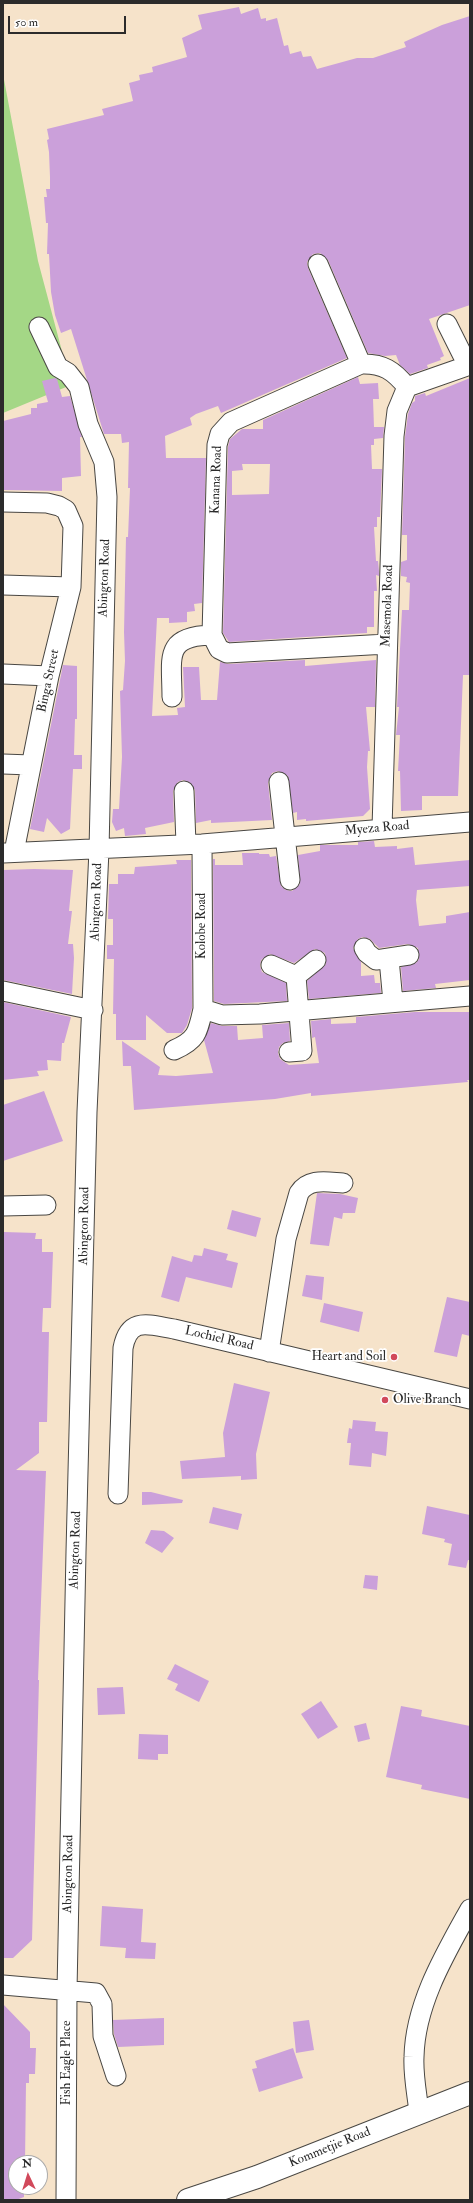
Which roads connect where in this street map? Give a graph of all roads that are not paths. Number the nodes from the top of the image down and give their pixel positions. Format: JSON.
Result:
{"nodes":[{"id":1,"x":318,"y":264,"type":"dead end"},
{"id":2,"x":447,"y":324,"type":"dead end"},
{"id":3,"x":39,"y":327,"type":"dead end"},
{"id":4,"x":361,"y":364,"type":"junction"},
{"id":5,"x":469,"y":366,"type":"edge"},
{"id":6,"x":407,"y":387,"type":"junction"},
{"id":7,"x":3,"y":502,"type":"edge"},
{"id":8,"x":3,"y":585,"type":"edge"},
{"id":9,"x":71,"y":587,"type":"junction"},
{"id":10,"x":212,"y":635,"type":"junction"},
{"id":11,"x":387,"y":644,"type":"junction"},
{"id":12,"x":3,"y":674,"type":"edge"},
{"id":13,"x":49,"y":676,"type":"junction"},
{"id":14,"x":172,"y":697,"type":"dead end"},
{"id":15,"x":3,"y":764,"type":"edge"},
{"id":16,"x":31,"y":765,"type":"junction"},
{"id":17,"x":279,"y":782,"type":"dead end"},
{"id":18,"x":184,"y":791,"type":"dead end"},
{"id":19,"x":470,"y":822,"type":"edge"},
{"id":20,"x":382,"y":828,"type":"junction"},
{"id":21,"x":285,"y":837,"type":"junction"},
{"id":22,"x":194,"y":844,"type":"junction"},
{"id":23,"x":99,"y":850,"type":"junction"},
{"id":24,"x":9,"y":852,"type":"edge"},
{"id":25,"x":290,"y":880,"type":"dead end"},
{"id":26,"x":364,"y":948,"type":"dead end"},
{"id":27,"x":409,"y":955,"type":"dead end"},
{"id":28,"x":389,"y":959,"type":"junction"},
{"id":29,"x":316,"y":960,"type":"dead end"},
{"id":30,"x":271,"y":965,"type":"dead end"},
{"id":31,"x":296,"y":976,"type":"junction"},
{"id":32,"x":3,"y":991,"type":"edge"},
{"id":33,"x":470,"y":996,"type":"edge"},
{"id":34,"x":393,"y":1002,"type":"junction"},
{"id":35,"x":203,"y":1009,"type":"junction"},
{"id":36,"x":93,"y":1010,"type":"junction"},
{"id":37,"x":298,"y":1011,"type":"junction"},
{"id":38,"x":174,"y":1050,"type":"dead end"},
{"id":39,"x":301,"y":1051,"type":"dead end"},
{"id":40,"x":343,"y":1183,"type":"dead end"},
{"id":41,"x":46,"y":1205,"type":"dead end"},
{"id":42,"x":3,"y":1206,"type":"edge"},
{"id":43,"x":269,"y":1352,"type":"junction"},
{"id":44,"x":470,"y":1399,"type":"edge"},
{"id":45,"x":118,"y":1494,"type":"dead end"},
{"id":46,"x":470,"y":1909,"type":"edge"},
{"id":47,"x":3,"y":1985,"type":"edge"},
{"id":48,"x":67,"y":1990,"type":"junction"},
{"id":49,"x":116,"y":2076,"type":"dead end"},
{"id":50,"x":470,"y":2093,"type":"edge"},
{"id":51,"x":419,"y":2112,"type":"junction"},
{"id":52,"x":66,"y":2200,"type":"edge"},
{"id":53,"x":188,"y":2200,"type":"edge"}],
"edges":[{"from":1,"to":4,"type":"street"},
{"from":2,"to":5,"type":"street"},
{"from":3,"to":23,"type":"street","name":"Abington Road"},
{"from":4,"to":6,"type":"street","name":"Kanana Road"},
{"from":4,"to":10,"type":"street","name":"Kanana Road"},
{"from":5,"to":6,"type":"street"},
{"from":6,"to":11,"type":"street","name":"Masemola Road"},
{"from":7,"to":9,"type":"street","name":"Binga Street"},
{"from":8,"to":9,"type":"street"},
{"from":9,"to":13,"type":"street","name":"Binga Street"},
{"from":10,"to":11,"type":"street"},
{"from":10,"to":14,"type":"street"},
{"from":11,"to":20,"type":"street","name":"Masemola Road"},
{"from":12,"to":13,"type":"street"},
{"from":13,"to":16,"type":"street","name":"Binga Street"},
{"from":15,"to":16,"type":"street"},
{"from":16,"to":24,"type":"street","name":"Binga Street"},
{"from":17,"to":21,"type":"street"},
{"from":18,"to":22,"type":"street"},
{"from":19,"to":20,"type":"street","name":"Myeza Road"},
{"from":20,"to":21,"type":"street","name":"Myeza Road"},
{"from":21,"to":22,"type":"street","name":"Myeza Road"},
{"from":21,"to":25,"type":"street"},
{"from":22,"to":23,"type":"street","name":"Myeza Road"},
{"from":22,"to":35,"type":"street","name":"Kolobe Road"},
{"from":23,"to":24,"type":"street","name":"Myeza Road"},
{"from":23,"to":36,"type":"street","name":"Abington Road"},
{"from":26,"to":28,"type":"street"},
{"from":27,"to":28,"type":"street"},
{"from":28,"to":34,"type":"street"},
{"from":29,"to":31,"type":"street"},
{"from":30,"to":31,"type":"street"},
{"from":31,"to":37,"type":"street"},
{"from":32,"to":36,"type":"street"},
{"from":33,"to":34,"type":"street"},
{"from":34,"to":37,"type":"street"},
{"from":35,"to":37,"type":"street"},
{"from":35,"to":38,"type":"street","name":"Kolobe Road"},
{"from":36,"to":48,"type":"street","name":"Abington Road"},
{"from":37,"to":39,"type":"street"},
{"from":40,"to":43,"type":"street"},
{"from":41,"to":42,"type":"street"},
{"from":43,"to":44,"type":"street","name":"Lochiel Road"},
{"from":43,"to":45,"type":"street","name":"Lochiel Road"},
{"from":46,"to":51,"type":"street"},
{"from":47,"to":48,"type":"street"},
{"from":48,"to":49,"type":"street"},
{"from":48,"to":52,"type":"street","name":"Fish Eagle Place"},
{"from":50,"to":51,"type":"main road","name":"Kommetjie Road"},
{"from":51,"to":53,"type":"main road","name":"Kommetjie Road"}]}
